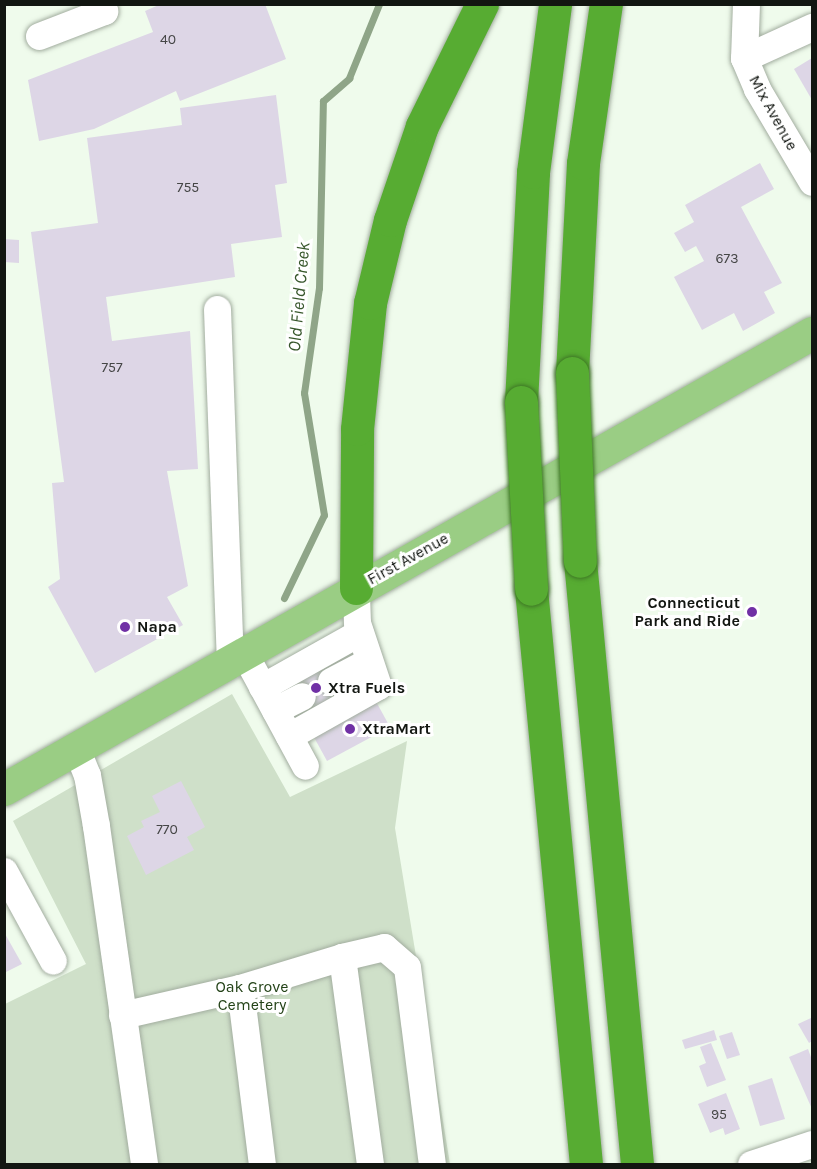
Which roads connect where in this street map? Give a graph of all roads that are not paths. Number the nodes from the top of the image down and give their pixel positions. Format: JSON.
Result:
{"nodes":[{"id":1,"x":101,"y":4,"type":"edge"},
{"id":2,"x":482,"y":4,"type":"edge"},
{"id":3,"x":555,"y":4,"type":"edge"},
{"id":4,"x":606,"y":4,"type":"edge"},
{"id":5,"x":746,"y":4,"type":"edge"},
{"id":6,"x":813,"y":27,"type":"edge"},
{"id":7,"x":39,"y":36,"type":"dead end"},
{"id":8,"x":744,"y":58,"type":"junction"},
{"id":9,"x":813,"y":182,"type":"edge"},
{"id":10,"x":217,"y":309,"type":"dead end"},
{"id":11,"x":813,"y":333,"type":"edge"},
{"id":12,"x":356,"y":588,"type":"junction"},
{"id":13,"x":360,"y":632,"type":"junction"},
{"id":14,"x":237,"y":657,"type":"junction"},
{"id":15,"x":369,"y":661,"type":"junction"},
{"id":16,"x":331,"y":681,"type":"dead end"},
{"id":17,"x":262,"y":687,"type":"junction"},
{"id":18,"x":302,"y":696,"type":"dead end"},
{"id":19,"x":275,"y":710,"type":"junction"},
{"id":20,"x":289,"y":736,"type":"junction"},
{"id":21,"x":76,"y":748,"type":"junction"},
{"id":22,"x":305,"y":766,"type":"dead end"},
{"id":23,"x":4,"y":789,"type":"edge"},
{"id":24,"x":4,"y":871,"type":"edge"},
{"id":25,"x":342,"y":957,"type":"junction"},
{"id":26,"x":53,"y":961,"type":"dead end"},
{"id":27,"x":240,"y":988,"type":"junction"},
{"id":28,"x":122,"y":1016,"type":"junction"},
{"id":29,"x":813,"y":1144,"type":"edge"},
{"id":30,"x":144,"y":1164,"type":"edge"},
{"id":31,"x":262,"y":1164,"type":"edge"},
{"id":32,"x":370,"y":1164,"type":"edge"},
{"id":33,"x":432,"y":1164,"type":"edge"},
{"id":34,"x":586,"y":1164,"type":"edge"},
{"id":35,"x":637,"y":1164,"type":"edge"},
{"id":36,"x":751,"y":1164,"type":"edge"}],
"edges":[{"from":1,"to":7,"type":"street"},
{"from":2,"to":12,"type":"highway"},
{"from":3,"to":34,"type":"highway","bridge":true},
{"from":4,"to":35,"type":"highway","bridge":true},
{"from":5,"to":8,"type":"street","name":"Mix Avenue"},
{"from":6,"to":8,"type":"street"},
{"from":8,"to":9,"type":"street","name":"Mix Avenue"},
{"from":10,"to":14,"type":"street"},
{"from":11,"to":12,"type":"main road","name":"First Avenue"},
{"from":12,"to":13,"type":"street"},
{"from":12,"to":14,"type":"main road","name":"First Avenue"},
{"from":13,"to":15,"type":"street"},
{"from":13,"to":17,"type":"street"},
{"from":14,"to":17,"type":"street"},
{"from":14,"to":21,"type":"main road","name":"First Avenue"},
{"from":15,"to":16,"type":"street"},
{"from":15,"to":20,"type":"street"},
{"from":17,"to":19,"type":"street"},
{"from":18,"to":19,"type":"street"},
{"from":19,"to":20,"type":"street"},
{"from":20,"to":22,"type":"street"},
{"from":21,"to":23,"type":"main road","name":"First Avenue"},
{"from":21,"to":28,"type":"street"},
{"from":24,"to":26,"type":"street"},
{"from":25,"to":27,"type":"street"},
{"from":25,"to":32,"type":"street"},
{"from":25,"to":33,"type":"street"},
{"from":27,"to":28,"type":"street"},
{"from":27,"to":31,"type":"street"},
{"from":28,"to":30,"type":"street"},
{"from":29,"to":36,"type":"street"}]}
